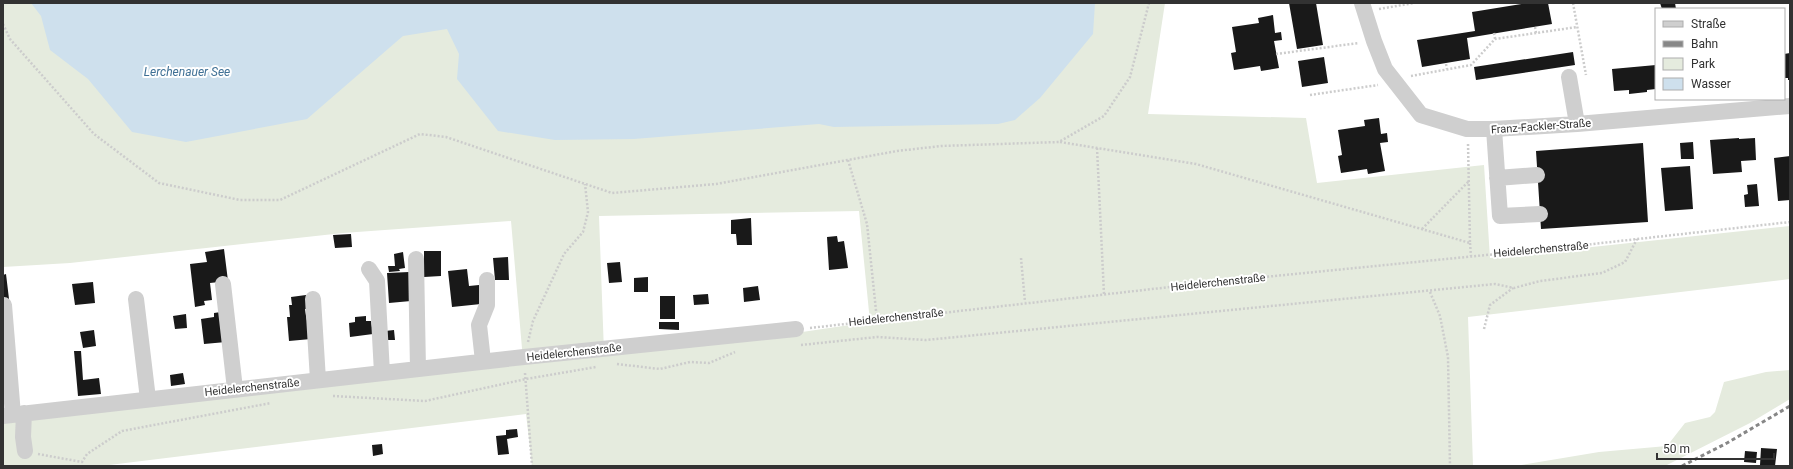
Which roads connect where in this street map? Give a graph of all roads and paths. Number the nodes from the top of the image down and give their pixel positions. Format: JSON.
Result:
{"nodes":[{"id":1,"x":1149,"y":3,"type":"edge"},
{"id":2,"x":1414,"y":3,"type":"edge"},
{"id":3,"x":1572,"y":3,"type":"edge"},
{"id":4,"x":1363,"y":7,"type":"edge"},
{"id":5,"x":3,"y":24,"type":"edge"},
{"id":6,"x":1535,"y":27,"type":"dead end"},
{"id":7,"x":1578,"y":27,"type":"junction"},
{"id":8,"x":1494,"y":33,"type":"dead end"},
{"id":9,"x":1536,"y":33,"type":"junction"},
{"id":10,"x":1495,"y":39,"type":"junction"},
{"id":11,"x":1374,"y":41,"type":"junction"},
{"id":12,"x":1276,"y":54,"type":"dead end"},
{"id":13,"x":1446,"y":64,"type":"dead end"},
{"id":14,"x":1447,"y":69,"type":"junction"},
{"id":15,"x":1569,"y":77,"type":"dead end"},
{"id":16,"x":1587,"y":78,"type":"dead end"},
{"id":17,"x":1396,"y":81,"type":"junction"},
{"id":18,"x":1310,"y":95,"type":"dead end"},
{"id":19,"x":1790,"y":106,"type":"edge"},
{"id":20,"x":1576,"y":124,"type":"junction"},
{"id":21,"x":1467,"y":129,"type":"junction"},
{"id":22,"x":1494,"y":130,"type":"junction"},
{"id":23,"x":1059,"y":142,"type":"junction"},
{"id":24,"x":1097,"y":148,"type":"junction"},
{"id":25,"x":848,"y":160,"type":"junction"},
{"id":26,"x":1537,"y":171,"type":"dead end"},
{"id":27,"x":1497,"y":174,"type":"junction"},
{"id":28,"x":1469,"y":180,"type":"junction"},
{"id":29,"x":585,"y":184,"type":"junction"},
{"id":30,"x":1540,"y":209,"type":"dead end"},
{"id":31,"x":1790,"y":222,"type":"edge"},
{"id":32,"x":1422,"y":228,"type":"junction"},
{"id":33,"x":1637,"y":239,"type":"junction"},
{"id":34,"x":1470,"y":243,"type":"junction"},
{"id":35,"x":1471,"y":256,"type":"junction"},
{"id":36,"x":1021,"y":258,"type":"dead end"},
{"id":37,"x":416,"y":259,"type":"dead end"},
{"id":38,"x":369,"y":269,"type":"dead end"},
{"id":39,"x":487,"y":280,"type":"dead end"},
{"id":40,"x":223,"y":284,"type":"dead end"},
{"id":41,"x":1514,"y":288,"type":"junction"},
{"id":42,"x":1430,"y":292,"type":"junction"},
{"id":43,"x":1104,"y":294,"type":"junction"},
{"id":44,"x":136,"y":299,"type":"dead end"},
{"id":45,"x":313,"y":299,"type":"dead end"},
{"id":46,"x":1025,"y":302,"type":"dead end"},
{"id":47,"x":4,"y":305,"type":"dead end"},
{"id":48,"x":876,"y":320,"type":"junction"},
{"id":49,"x":1484,"y":329,"type":"dead end"},
{"id":50,"x":796,"y":337,"type":"junction"},
{"id":51,"x":742,"y":350,"type":"dead end"},
{"id":52,"x":524,"y":357,"type":"junction"},
{"id":53,"x":483,"y":361,"type":"junction"},
{"id":54,"x":614,"y":364,"type":"dead end"},
{"id":55,"x":599,"y":366,"type":"dead end"},
{"id":56,"x":418,"y":368,"type":"junction"},
{"id":57,"x":382,"y":373,"type":"junction"},
{"id":58,"x":526,"y":379,"type":"junction"},
{"id":59,"x":318,"y":380,"type":"junction"},
{"id":60,"x":235,"y":389,"type":"junction"},
{"id":61,"x":327,"y":395,"type":"dead end"},
{"id":62,"x":148,"y":399,"type":"junction"},
{"id":63,"x":275,"y":402,"type":"dead end"},
{"id":64,"x":13,"y":415,"type":"edge"},
{"id":65,"x":25,"y":451,"type":"joint"},
{"id":66,"x":532,"y":466,"type":"edge"},
{"id":67,"x":1450,"y":466,"type":"edge"}],
"edges":[{"from":1,"to":23,"type":"path"},
{"from":2,"to":4,"type":"path"},
{"from":3,"to":7,"type":"path"},
{"from":4,"to":11,"type":"street","name":"Franz-Fackler-Straße"},
{"from":5,"to":29,"type":"path"},
{"from":6,"to":9,"type":"path"},
{"from":7,"to":9,"type":"path"},
{"from":7,"to":16,"type":"path"},
{"from":8,"to":10,"type":"path"},
{"from":9,"to":10,"type":"path"},
{"from":10,"to":14,"type":"path"},
{"from":11,"to":12,"type":"path"},
{"from":11,"to":17,"type":"street","name":"Franz-Fackler-Straße"},
{"from":13,"to":14,"type":"path"},
{"from":14,"to":17,"type":"path"},
{"from":15,"to":20,"type":"street"},
{"from":17,"to":18,"type":"path"},
{"from":17,"to":21,"type":"street","name":"Franz-Fackler-Straße"},
{"from":19,"to":20,"type":"street","name":"Franz-Fackler-Straße"},
{"from":20,"to":22,"type":"street","name":"Franz-Fackler-Straße"},
{"from":21,"to":22,"type":"street","name":"Franz-Fackler-Straße"},
{"from":21,"to":28,"type":"path"},
{"from":22,"to":27,"type":"street"},
{"from":23,"to":24,"type":"path"},
{"from":23,"to":25,"type":"path"},
{"from":24,"to":32,"type":"path"},
{"from":24,"to":43,"type":"path"},
{"from":25,"to":29,"type":"path"},
{"from":25,"to":48,"type":"path"},
{"from":26,"to":27,"type":"street"},
{"from":27,"to":30,"type":"street"},
{"from":28,"to":32,"type":"path"},
{"from":28,"to":34,"type":"path"},
{"from":29,"to":52,"type":"path"},
{"from":31,"to":33,"type":"path","name":"Heidelerchenstraße"},
{"from":32,"to":34,"type":"path"},
{"from":33,"to":35,"type":"path","name":"Heidelerchenstraße"},
{"from":33,"to":41,"type":"path"},
{"from":34,"to":35,"type":"path"},
{"from":35,"to":43,"type":"path","name":"Heidelerchenstraße"},
{"from":36,"to":46,"type":"path"},
{"from":37,"to":56,"type":"street"},
{"from":38,"to":57,"type":"street"},
{"from":39,"to":53,"type":"street"},
{"from":40,"to":60,"type":"street"},
{"from":41,"to":42,"type":"path"},
{"from":41,"to":49,"type":"path"},
{"from":42,"to":50,"type":"path"},
{"from":42,"to":67,"type":"path"},
{"from":43,"to":48,"type":"path","name":"Heidelerchenstraße"},
{"from":44,"to":62,"type":"street"},
{"from":45,"to":59,"type":"street"},
{"from":47,"to":64,"type":"street"},
{"from":48,"to":50,"type":"path","name":"Heidelerchenstraße"},
{"from":50,"to":52,"type":"street","name":"Heidelerchenstraße"},
{"from":51,"to":54,"type":"path"},
{"from":52,"to":53,"type":"street","name":"Heidelerchenstraße"},
{"from":52,"to":58,"type":"path"},
{"from":53,"to":56,"type":"street","name":"Heidelerchenstraße"},
{"from":55,"to":58,"type":"path"},
{"from":56,"to":57,"type":"street","name":"Heidelerchenstraße"},
{"from":57,"to":59,"type":"street","name":"Heidelerchenstraße"},
{"from":58,"to":61,"type":"path"},
{"from":58,"to":66,"type":"path"},
{"from":59,"to":60,"type":"street","name":"Heidelerchenstraße"},
{"from":60,"to":62,"type":"street","name":"Heidelerchenstraße"},
{"from":62,"to":64,"type":"street","name":"Heidelerchenstraße"},
{"from":63,"to":65,"type":"path"},
{"from":64,"to":65,"type":"street"}]}
